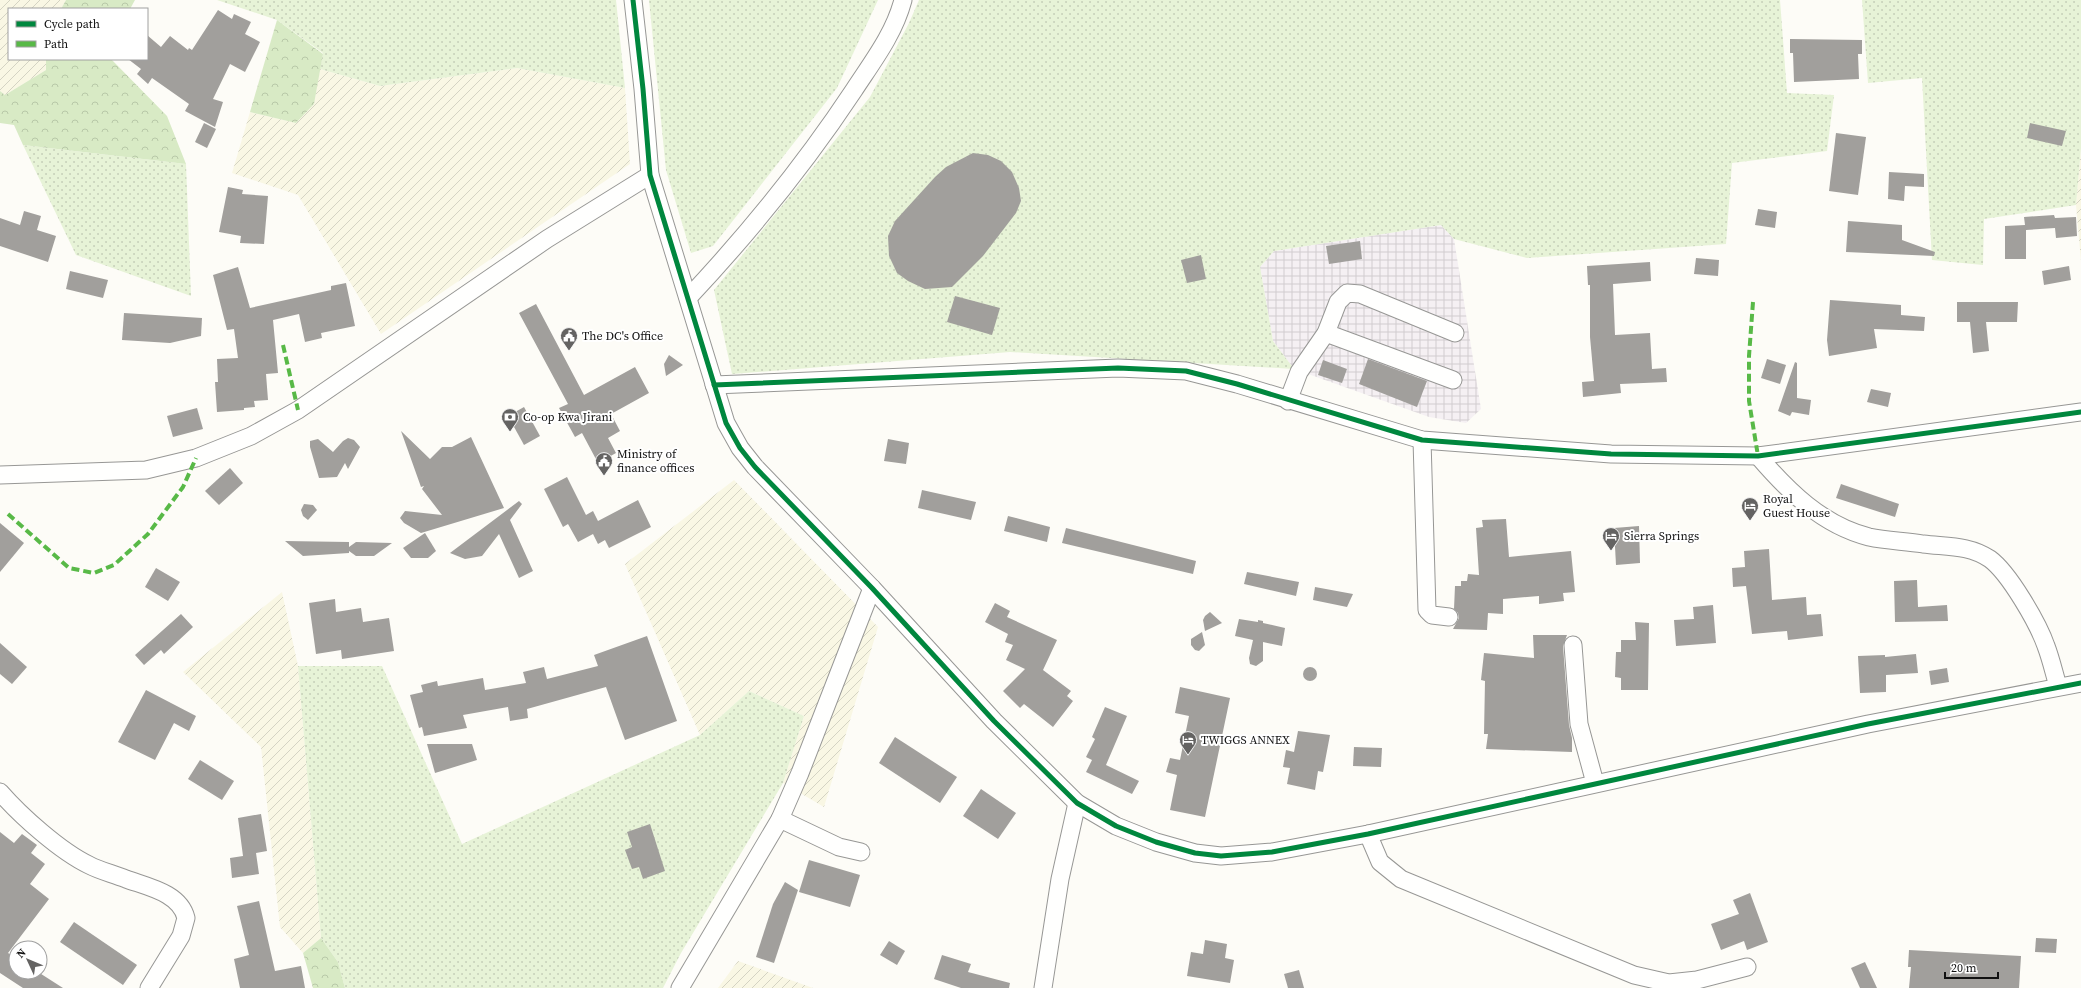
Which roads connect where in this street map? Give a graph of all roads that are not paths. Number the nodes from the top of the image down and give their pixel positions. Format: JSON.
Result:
{"nodes":[{"id":1,"x":632,"y":0,"type":"edge"},
{"id":2,"x":903,"y":0,"type":"edge"},
{"id":3,"x":650,"y":175,"type":"junction"},
{"id":4,"x":688,"y":298,"type":"junction"},
{"id":5,"x":1326,"y":333,"type":"junction"},
{"id":6,"x":1455,"y":333,"type":"dead end"},
{"id":7,"x":1453,"y":380,"type":"dead end"},
{"id":8,"x":714,"y":385,"type":"junction"},
{"id":9,"x":1288,"y":401,"type":"junction"},
{"id":10,"x":2081,"y":412,"type":"edge"},
{"id":11,"x":1422,"y":440,"type":"junction"},
{"id":12,"x":1758,"y":456,"type":"junction"},
{"id":13,"x":0,"y":475,"type":"edge"},
{"id":14,"x":872,"y":588,"type":"junction"},
{"id":15,"x":1449,"y":617,"type":"dead end"},
{"id":16,"x":1573,"y":645,"type":"dead end"},
{"id":17,"x":2081,"y":683,"type":"edge"},
{"id":18,"x":2058,"y":686,"type":"junction"},
{"id":19,"x":1595,"y":783,"type":"junction"},
{"id":20,"x":0,"y":792,"type":"edge"},
{"id":21,"x":1077,"y":803,"type":"junction"},
{"id":22,"x":780,"y":819,"type":"junction"},
{"id":23,"x":1368,"y":834,"type":"junction"},
{"id":24,"x":861,"y":852,"type":"dead end"},
{"id":25,"x":1747,"y":967,"type":"dead end"},
{"id":26,"x":149,"y":988,"type":"edge"},
{"id":27,"x":680,"y":988,"type":"edge"},
{"id":28,"x":1043,"y":988,"type":"edge"}],
"edges":[{"from":1,"to":3,"type":"street"},
{"from":2,"to":4,"type":"street"},
{"from":3,"to":4,"type":"street"},
{"from":3,"to":13,"type":"street"},
{"from":4,"to":8,"type":"street"},
{"from":5,"to":6,"type":"street"},
{"from":5,"to":7,"type":"street"},
{"from":5,"to":9,"type":"street"},
{"from":8,"to":9,"type":"street"},
{"from":8,"to":14,"type":"street"},
{"from":9,"to":11,"type":"street"},
{"from":10,"to":12,"type":"street"},
{"from":11,"to":12,"type":"street"},
{"from":11,"to":15,"type":"street"},
{"from":12,"to":18,"type":"street"},
{"from":14,"to":21,"type":"street"},
{"from":14,"to":22,"type":"street"},
{"from":16,"to":19,"type":"street"},
{"from":17,"to":18,"type":"street"},
{"from":18,"to":19,"type":"street"},
{"from":19,"to":23,"type":"street"},
{"from":20,"to":26,"type":"street"},
{"from":21,"to":23,"type":"street"},
{"from":21,"to":28,"type":"street"},
{"from":22,"to":24,"type":"street"},
{"from":22,"to":27,"type":"street"},
{"from":23,"to":25,"type":"street"}]}
